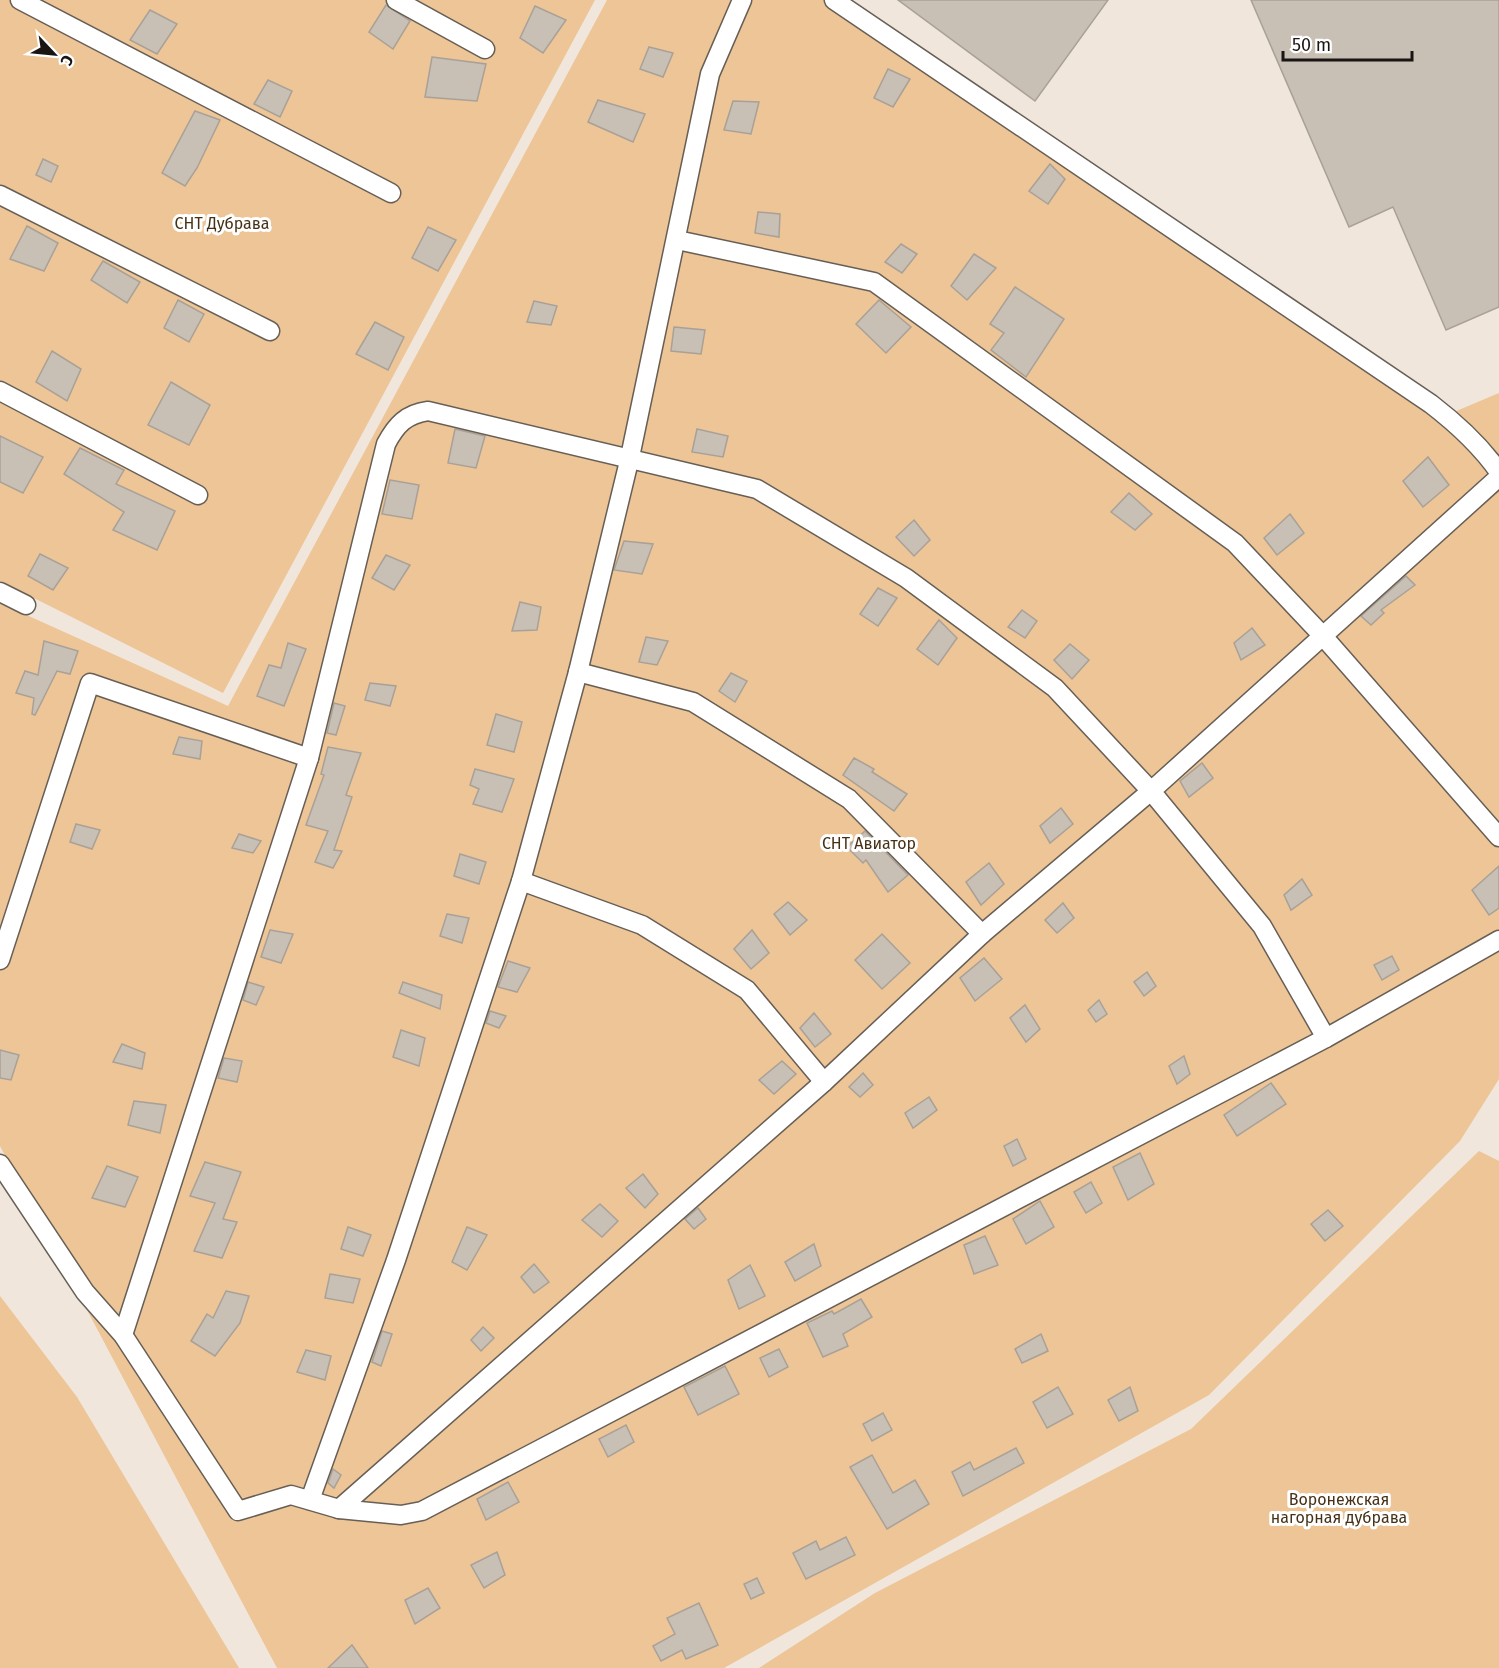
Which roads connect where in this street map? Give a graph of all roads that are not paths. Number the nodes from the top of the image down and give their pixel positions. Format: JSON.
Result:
{"nodes":[{"id":1,"x":20,"y":0,"type":"edge"},
{"id":2,"x":396,"y":0,"type":"edge"},
{"id":3,"x":742,"y":0,"type":"edge"},
{"id":4,"x":834,"y":0,"type":"edge"},
{"id":5,"x":485,"y":49,"type":"dead end"},
{"id":6,"x":391,"y":193,"type":"dead end"},
{"id":7,"x":0,"y":195,"type":"edge"},
{"id":8,"x":677,"y":240,"type":"junction"},
{"id":9,"x":270,"y":331,"type":"dead end"},
{"id":10,"x":0,"y":391,"type":"edge"},
{"id":11,"x":630,"y":457,"type":"junction"},
{"id":12,"x":1499,"y":472,"type":"edge"},
{"id":13,"x":1499,"y":477,"type":"edge"},
{"id":14,"x":198,"y":495,"type":"dead end"},
{"id":15,"x":0,"y":592,"type":"edge"},
{"id":16,"x":26,"y":605,"type":"dead end"},
{"id":17,"x":1322,"y":635,"type":"junction"},
{"id":18,"x":578,"y":672,"type":"junction"},
{"id":19,"x":309,"y":758,"type":"junction"},
{"id":20,"x":1151,"y":791,"type":"junction"},
{"id":21,"x":1499,"y":837,"type":"edge"},
{"id":22,"x":522,"y":881,"type":"junction"},
{"id":23,"x":982,"y":934,"type":"junction"},
{"id":24,"x":1499,"y":940,"type":"edge"},
{"id":25,"x":0,"y":960,"type":"edge"},
{"id":26,"x":1326,"y":1038,"type":"junction"},
{"id":27,"x":824,"y":1082,"type":"junction"},
{"id":28,"x":0,"y":1164,"type":"edge"},
{"id":29,"x":123,"y":1335,"type":"junction"},
{"id":30,"x":310,"y":1500,"type":"junction"},
{"id":31,"x":339,"y":1509,"type":"junction"}],
"edges":[{"from":1,"to":6,"type":"street"},
{"from":2,"to":5,"type":"street"},
{"from":3,"to":8,"type":"street"},
{"from":4,"to":12,"type":"street"},
{"from":7,"to":9,"type":"street"},
{"from":8,"to":11,"type":"street"},
{"from":8,"to":17,"type":"street"},
{"from":10,"to":14,"type":"street"},
{"from":11,"to":18,"type":"street"},
{"from":11,"to":19,"type":"street"},
{"from":11,"to":20,"type":"street"},
{"from":13,"to":17,"type":"street"},
{"from":15,"to":16,"type":"street"},
{"from":17,"to":20,"type":"street"},
{"from":17,"to":21,"type":"street"},
{"from":18,"to":22,"type":"street"},
{"from":18,"to":23,"type":"street"},
{"from":19,"to":25,"type":"street"},
{"from":19,"to":29,"type":"street"},
{"from":20,"to":23,"type":"street"},
{"from":20,"to":26,"type":"street"},
{"from":22,"to":27,"type":"street"},
{"from":22,"to":30,"type":"street"},
{"from":23,"to":27,"type":"street"},
{"from":24,"to":26,"type":"street"},
{"from":26,"to":31,"type":"street"},
{"from":27,"to":31,"type":"street"},
{"from":28,"to":29,"type":"street"},
{"from":29,"to":30,"type":"street"},
{"from":30,"to":31,"type":"street"}]}
